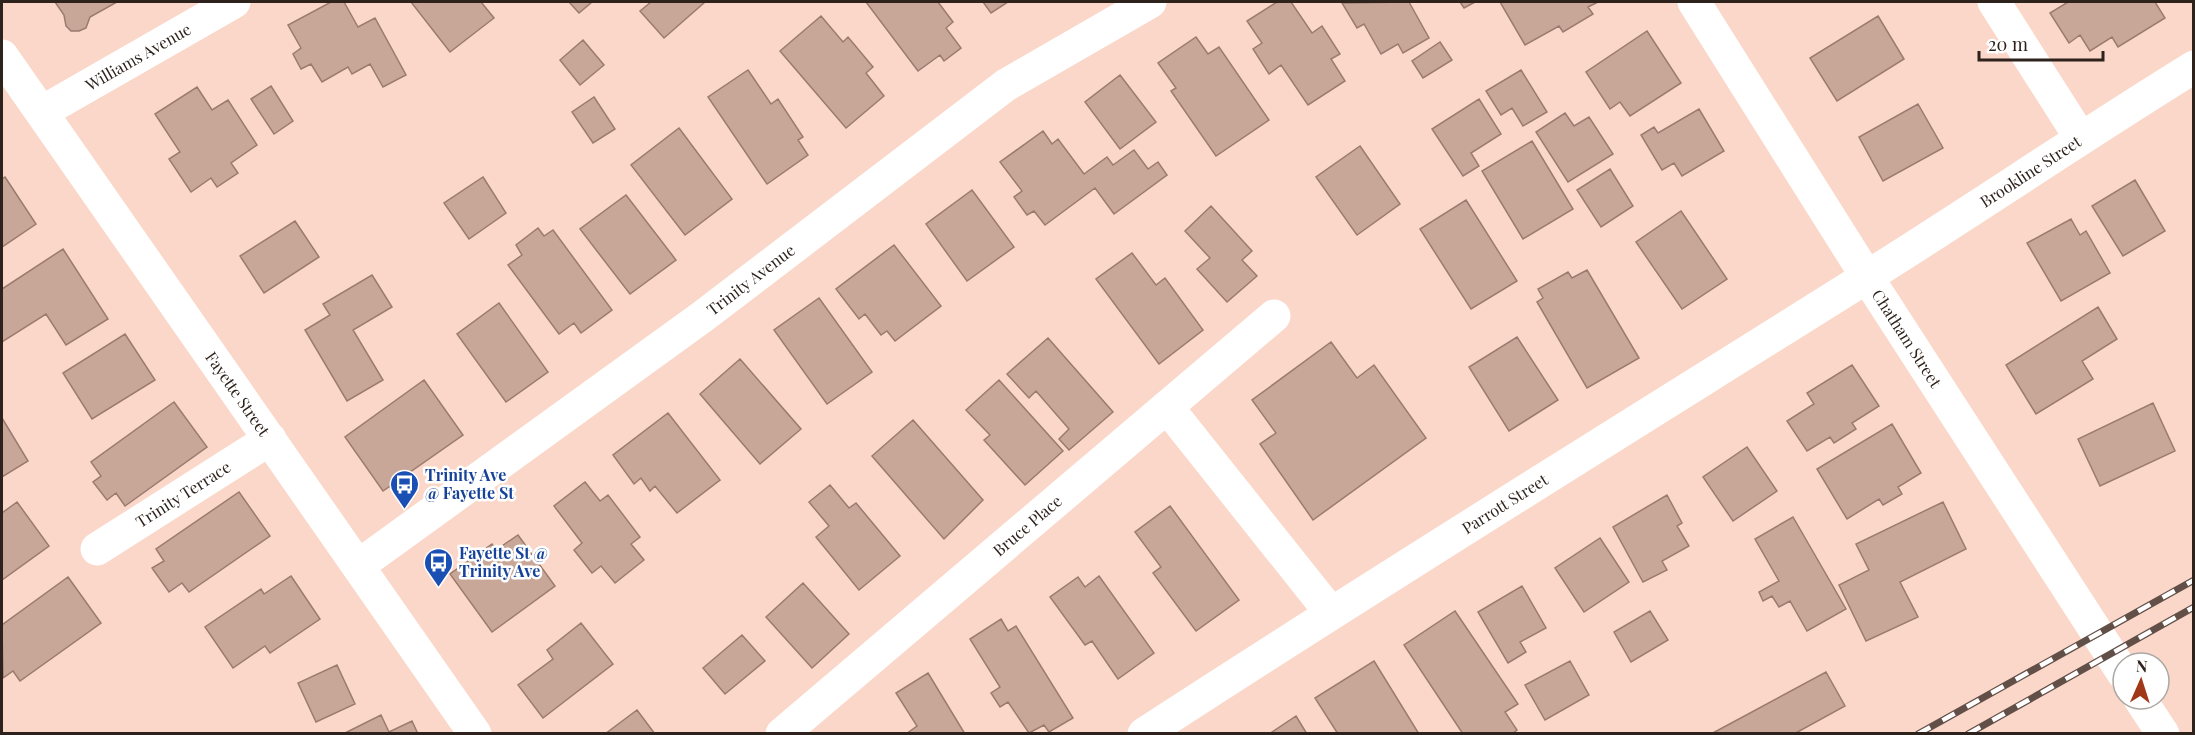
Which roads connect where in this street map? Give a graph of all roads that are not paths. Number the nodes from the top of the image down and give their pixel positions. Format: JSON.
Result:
{"nodes":[{"id":1,"x":234,"y":2,"type":"edge"},
{"id":2,"x":1150,"y":2,"type":"edge"},
{"id":3,"x":1694,"y":2,"type":"edge"},
{"id":4,"x":1994,"y":2,"type":"edge"},
{"id":5,"x":2,"y":56,"type":"edge"},
{"id":6,"x":2193,"y":67,"type":"edge"},
{"id":7,"x":42,"y":112,"type":"junction"},
{"id":8,"x":2080,"y":137,"type":"junction"},
{"id":9,"x":1867,"y":277,"type":"junction"},
{"id":10,"x":1274,"y":316,"type":"dead end"},
{"id":11,"x":1167,"y":407,"type":"junction"},
{"id":12,"x":270,"y":439,"type":"junction"},
{"id":13,"x":97,"y":549,"type":"dead end"},
{"id":14,"x":358,"y":566,"type":"junction"},
{"id":15,"x":1331,"y":613,"type":"junction"},
{"id":16,"x":2111,"y":654,"type":"edge"},
{"id":17,"x":2148,"y":711,"type":"edge"},
{"id":18,"x":475,"y":734,"type":"edge"},
{"id":19,"x":782,"y":734,"type":"edge"},
{"id":20,"x":1144,"y":734,"type":"edge"},
{"id":21,"x":2163,"y":734,"type":"edge"}],
"edges":[{"from":1,"to":7,"type":"street","name":"Williams Avenue"},
{"from":2,"to":14,"type":"street","name":"Trinity Avenue"},
{"from":3,"to":9,"type":"street","name":"Chatham Street"},
{"from":4,"to":8,"type":"street"},
{"from":5,"to":7,"type":"street","name":"Fayette Street"},
{"from":6,"to":8,"type":"street","name":"Brookline Street"},
{"from":7,"to":12,"type":"street","name":"Fayette Street"},
{"from":8,"to":9,"type":"street","name":"Brookline Street"},
{"from":9,"to":15,"type":"street","name":"Parrott Street"},
{"from":9,"to":16,"type":"street","name":"Chatham Street"},
{"from":10,"to":11,"type":"street","name":"Bruce Place"},
{"from":11,"to":15,"type":"street"},
{"from":11,"to":19,"type":"street","name":"Bruce Place"},
{"from":12,"to":13,"type":"street","name":"Trinity Terrace"},
{"from":12,"to":14,"type":"street","name":"Fayette Street"},
{"from":14,"to":18,"type":"street","name":"Fayette Street"},
{"from":15,"to":20,"type":"street","name":"Parrott Street"},
{"from":17,"to":21,"type":"street"}]}
